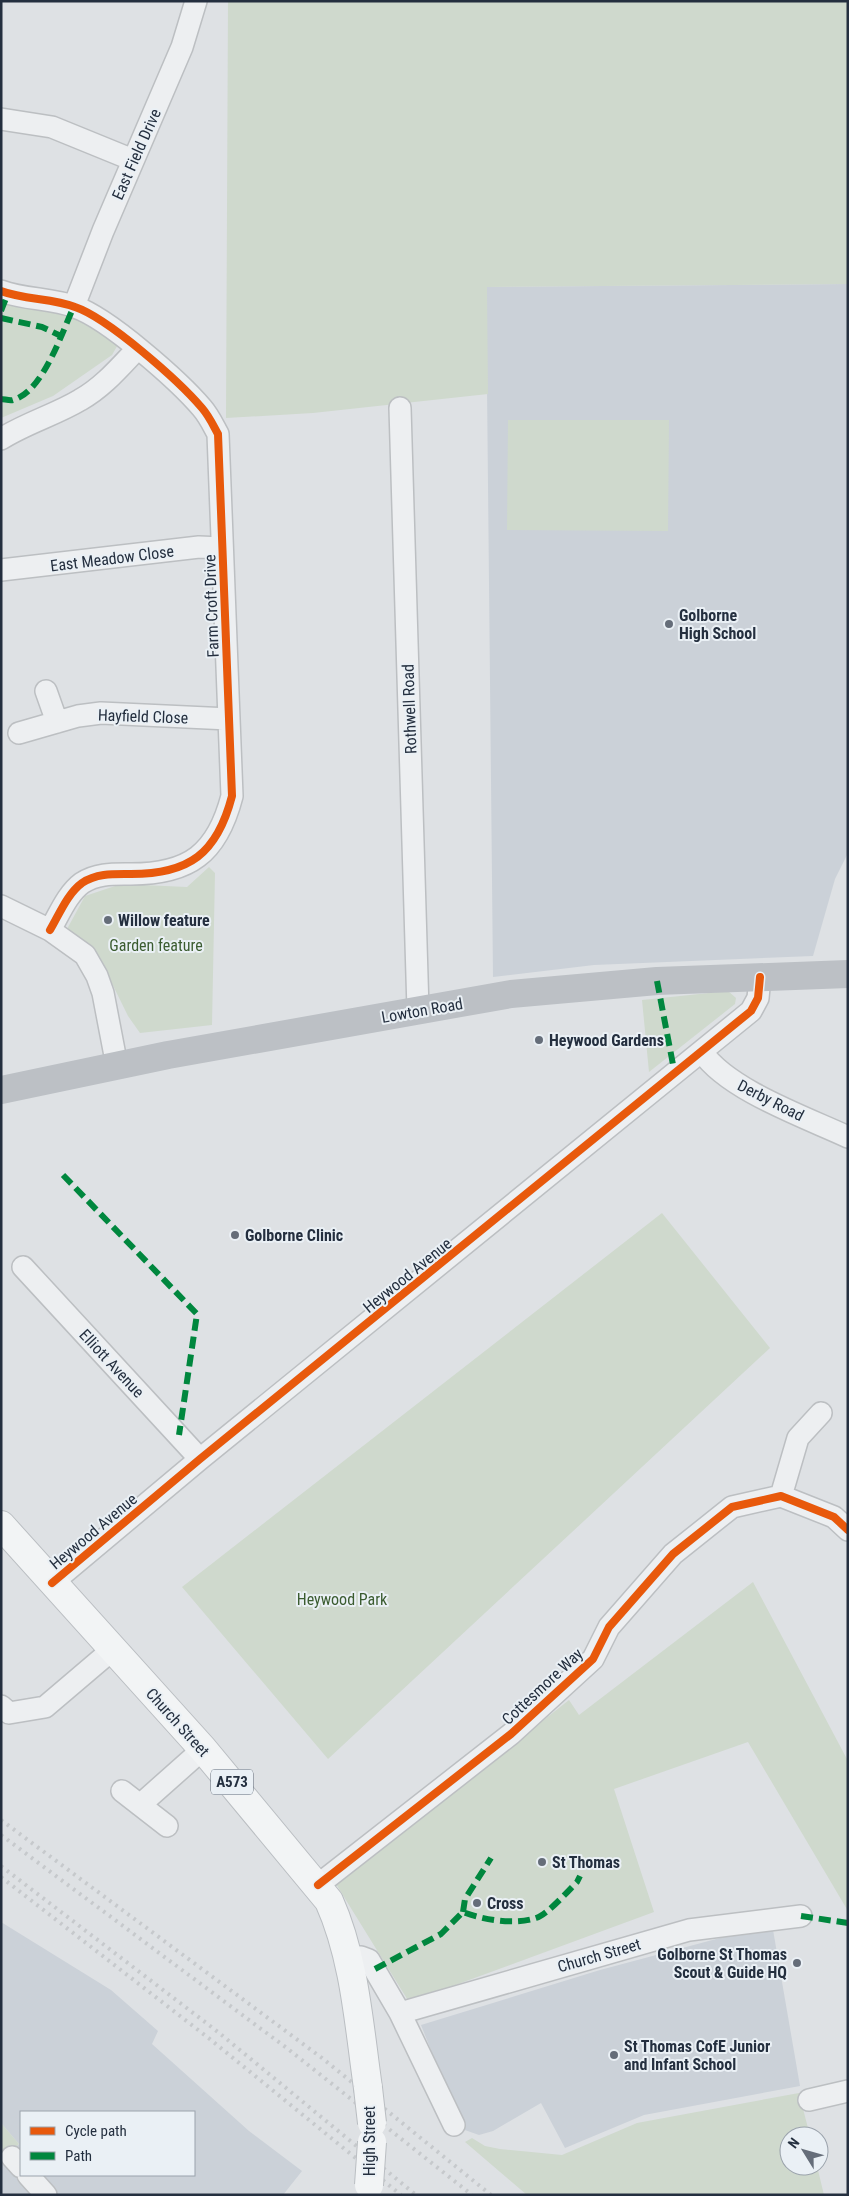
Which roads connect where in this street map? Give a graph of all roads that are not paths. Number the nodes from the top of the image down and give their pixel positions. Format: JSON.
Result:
{"nodes":[{"id":1,"x":196,"y":1,"type":"edge"},
{"id":2,"x":1,"y":118,"type":"edge"},
{"id":3,"x":134,"y":160,"type":"junction"},
{"id":4,"x":1,"y":291,"type":"edge"},
{"id":5,"x":74,"y":306,"type":"junction"},
{"id":6,"x":137,"y":349,"type":"junction"},
{"id":7,"x":400,"y":408,"type":"dead end"},
{"id":8,"x":1,"y":439,"type":"edge"},
{"id":9,"x":222,"y":548,"type":"junction"},
{"id":10,"x":1,"y":570,"type":"edge"},
{"id":11,"x":46,"y":691,"type":"dead end"},
{"id":12,"x":229,"y":719,"type":"junction"},
{"id":13,"x":57,"y":722,"type":"junction"},
{"id":14,"x":19,"y":733,"type":"dead end"},
{"id":15,"x":1,"y":906,"type":"edge"},
{"id":16,"x":50,"y":930,"type":"junction"},
{"id":17,"x":848,"y":974,"type":"edge"},
{"id":18,"x":760,"y":977,"type":"junction"},
{"id":19,"x":418,"y":1010,"type":"junction"},
{"id":20,"x":702,"y":1052,"type":"junction"},
{"id":21,"x":117,"y":1066,"type":"junction"},
{"id":22,"x":1,"y":1090,"type":"edge"},
{"id":23,"x":848,"y":1137,"type":"edge"},
{"id":24,"x":23,"y":1267,"type":"dead end"},
{"id":25,"x":821,"y":1413,"type":"dead end"},
{"id":26,"x":200,"y":1459,"type":"junction"},
{"id":27,"x":781,"y":1496,"type":"junction"},
{"id":28,"x":1,"y":1525,"type":"edge"},
{"id":29,"x":848,"y":1530,"type":"edge"},
{"id":30,"x":52,"y":1583,"type":"junction"},
{"id":31,"x":112,"y":1650,"type":"junction"},
{"id":32,"x":1,"y":1706,"type":"edge"},
{"id":33,"x":203,"y":1749,"type":"junction"},
{"id":34,"x":122,"y":1791,"type":"dead end"},
{"id":35,"x":140,"y":1805,"type":"junction"},
{"id":36,"x":167,"y":1826,"type":"dead end"},
{"id":37,"x":318,"y":1885,"type":"junction"},
{"id":38,"x":801,"y":1916,"type":"dead end"},
{"id":39,"x":348,"y":1959,"type":"junction"},
{"id":40,"x":400,"y":2013,"type":"junction"},
{"id":41,"x":368,"y":2088,"type":"joint"},
{"id":42,"x":848,"y":2090,"type":"edge"},
{"id":43,"x":809,"y":2100,"type":"dead end"},
{"id":44,"x":454,"y":2125,"type":"dead end"},
{"id":45,"x":29,"y":2176,"type":"edge"},
{"id":46,"x":368,"y":2190,"type":"edge"},
{"id":47,"x":46,"y":2195,"type":"edge"}],
"edges":[{"from":1,"to":3,"type":"street","name":"East Field Drive"},
{"from":2,"to":3,"type":"street"},
{"from":3,"to":5,"type":"street","name":"East Field Drive"},
{"from":4,"to":5,"type":"street","name":"Farm Croft Drive"},
{"from":5,"to":6,"type":"street","name":"Farm Croft Drive"},
{"from":6,"to":8,"type":"street"},
{"from":6,"to":9,"type":"street","name":"Farm Croft Drive"},
{"from":7,"to":19,"type":"street","name":"Rothwell Road"},
{"from":9,"to":10,"type":"street","name":"East Meadow Close"},
{"from":9,"to":12,"type":"street","name":"Farm Croft Drive"},
{"from":11,"to":13,"type":"street"},
{"from":12,"to":13,"type":"street","name":"Hayfield Close"},
{"from":12,"to":16,"type":"street","name":"Farm Croft Drive"},
{"from":13,"to":14,"type":"street","name":"Hayfield Close"},
{"from":15,"to":16,"type":"street"},
{"from":16,"to":21,"type":"street"},
{"from":17,"to":18,"type":"main road","name":"Lowton Road"},
{"from":18,"to":19,"type":"main road","name":"Lowton Road"},
{"from":18,"to":20,"type":"street","name":"Heywood Avenue"},
{"from":19,"to":21,"type":"main road","name":"Lowton Road"},
{"from":20,"to":23,"type":"street","name":"Derby Road"},
{"from":20,"to":26,"type":"street","name":"Heywood Avenue"},
{"from":21,"to":22,"type":"main road","name":"Lowton Road"},
{"from":24,"to":26,"type":"street","name":"Elliott Avenue"},
{"from":25,"to":27,"type":"street"},
{"from":26,"to":30,"type":"street","name":"Heywood Avenue"},
{"from":27,"to":29,"type":"street"},
{"from":27,"to":37,"type":"street","name":"Cottesmore Way"},
{"from":28,"to":30,"type":"main road","name":"Church Street","number":"A573"},
{"from":30,"to":31,"type":"main road","name":"Church Street","number":"A573"},
{"from":31,"to":32,"type":"street"},
{"from":31,"to":33,"type":"main road","name":"Church Street","number":"A573"},
{"from":33,"to":35,"type":"street"},
{"from":33,"to":37,"type":"main road","name":"Church Street","number":"A573"},
{"from":34,"to":35,"type":"street"},
{"from":35,"to":36,"type":"street"},
{"from":37,"to":39,"type":"main road","name":"Church Street","number":"A573"},
{"from":38,"to":40,"type":"street","name":"Church Street"},
{"from":39,"to":40,"type":"street"},
{"from":39,"to":41,"type":"main road","name":"Church Street","number":"A573"},
{"from":40,"to":44,"type":"street"},
{"from":41,"to":46,"type":"main road","name":"High Street","number":"A573","bridge":true},
{"from":42,"to":43,"type":"street"},
{"from":45,"to":47,"type":"street"}]}
